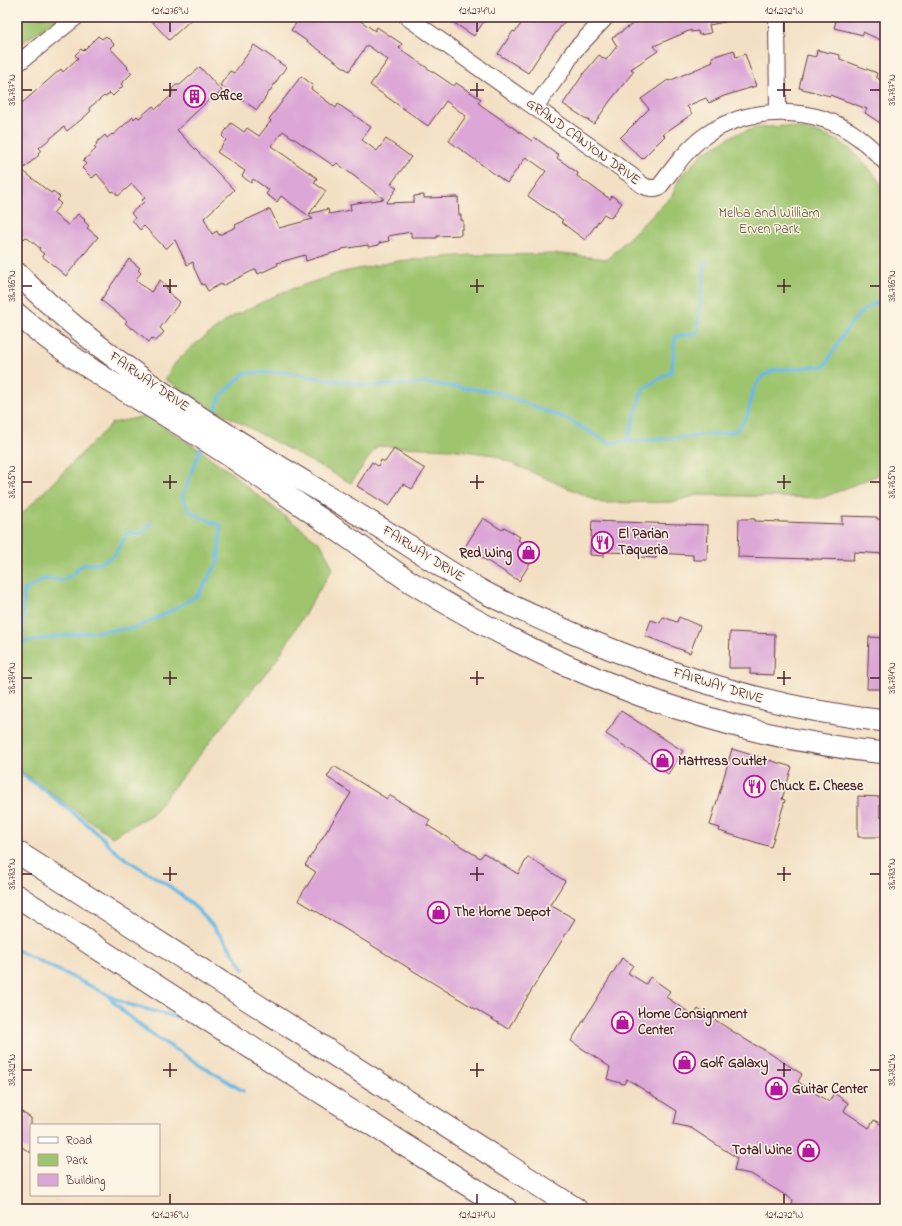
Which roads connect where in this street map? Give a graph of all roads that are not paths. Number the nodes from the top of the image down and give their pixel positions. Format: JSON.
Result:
{"nodes":[{"id":1,"x":76,"y":17,"type":"edge"},
{"id":2,"x":606,"y":17,"type":"edge"},
{"id":3,"x":777,"y":17,"type":"edge"},
{"id":4,"x":413,"y":19,"type":"edge"},
{"id":5,"x":17,"y":64,"type":"edge"},
{"id":6,"x":535,"y":107,"type":"junction"},
{"id":7,"x":778,"y":113,"type":"junction"},
{"id":8,"x":885,"y":162,"type":"edge"},
{"id":9,"x":17,"y":273,"type":"edge"},
{"id":10,"x":17,"y":314,"type":"edge"},
{"id":11,"x":174,"y":411,"type":"junction"},
{"id":12,"x":234,"y":449,"type":"junction"},
{"id":13,"x":885,"y":721,"type":"edge"},
{"id":14,"x":885,"y":753,"type":"edge"},
{"id":15,"x":17,"y":852,"type":"edge"},
{"id":16,"x":17,"y":896,"type":"edge"},
{"id":17,"x":506,"y":1209,"type":"edge"},
{"id":18,"x":576,"y":1209,"type":"edge"}],
"edges":[{"from":1,"to":5,"type":"street"},
{"from":2,"to":6,"type":"street"},
{"from":3,"to":7,"type":"street"},
{"from":4,"to":6,"type":"street","name":"GRAND CANYON DRIVE"},
{"from":6,"to":7,"type":"street","name":"GRAND CANYON DRIVE"},
{"from":7,"to":8,"type":"street","name":"GRAND CANYON DRIVE"},
{"from":9,"to":11,"type":"main road","name":"FAIRWAY DRIVE"},
{"from":10,"to":11,"type":"main road","name":"FAIRWAY DRIVE"},
{"from":11,"to":12,"type":"main road","name":"FAIRWAY DRIVE"},
{"from":12,"to":13,"type":"main road","name":"FAIRWAY DRIVE"},
{"from":12,"to":14,"type":"main road","name":"FAIRWAY DRIVE"},
{"from":15,"to":18,"type":"highway"},
{"from":16,"to":17,"type":"highway"}]}
